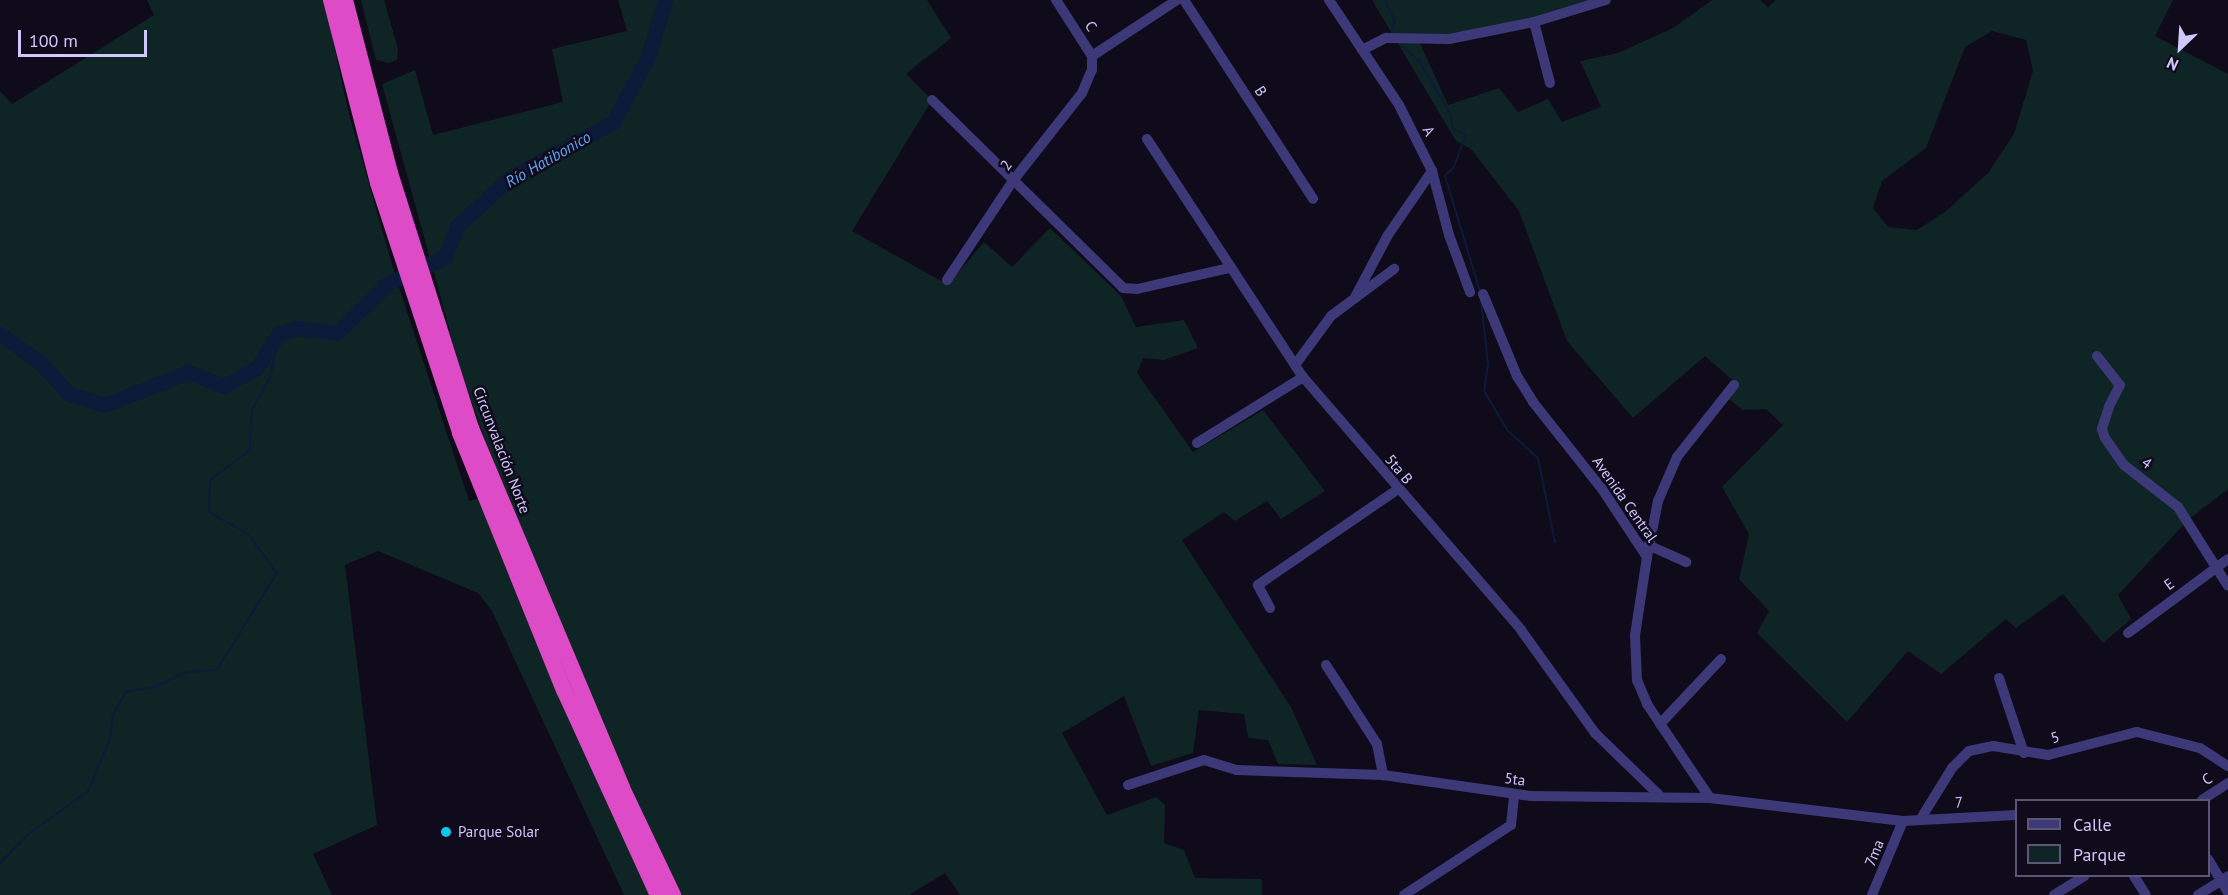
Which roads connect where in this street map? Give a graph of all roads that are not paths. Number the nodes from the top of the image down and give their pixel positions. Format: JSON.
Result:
{"nodes":[{"id":1,"x":331,"y":0,"type":"edge"},
{"id":2,"x":345,"y":0,"type":"edge"},
{"id":3,"x":1071,"y":0,"type":"edge"},
{"id":4,"x":1178,"y":0,"type":"edge"},
{"id":5,"x":1184,"y":0,"type":"edge"},
{"id":6,"x":1329,"y":0,"type":"edge"},
{"id":7,"x":1606,"y":0,"type":"edge"},
{"id":8,"x":1058,"y":4,"type":"edge"},
{"id":9,"x":1534,"y":22,"type":"junction"},
{"id":10,"x":1362,"y":50,"type":"junction"},
{"id":11,"x":1092,"y":56,"type":"junction"},
{"id":12,"x":357,"y":78,"type":"junction"},
{"id":13,"x":1550,"y":83,"type":"dead end"},
{"id":14,"x":932,"y":100,"type":"dead end"},
{"id":15,"x":1147,"y":139,"type":"dead end"},
{"id":16,"x":1432,"y":171,"type":"junction"},
{"id":17,"x":1012,"y":182,"type":"junction"},
{"id":18,"x":1313,"y":199,"type":"dead end"},
{"id":19,"x":1229,"y":268,"type":"junction"},
{"id":20,"x":1395,"y":269,"type":"dead end"},
{"id":21,"x":947,"y":280,"type":"dead end"},
{"id":22,"x":1470,"y":292,"type":"dead end"},
{"id":23,"x":1483,"y":294,"type":"dead end"},
{"id":24,"x":1354,"y":297,"type":"junction"},
{"id":25,"x":422,"y":302,"type":"junction"},
{"id":26,"x":2097,"y":356,"type":"dead end"},
{"id":27,"x":1295,"y":365,"type":"junction"},
{"id":28,"x":1303,"y":377,"type":"junction"},
{"id":29,"x":1734,"y":385,"type":"dead end"},
{"id":30,"x":1197,"y":443,"type":"dead end"},
{"id":31,"x":1397,"y":490,"type":"junction"},
{"id":32,"x":1648,"y":545,"type":"junction"},
{"id":33,"x":1647,"y":557,"type":"junction"},
{"id":34,"x":2228,"y":559,"type":"edge"},
{"id":35,"x":1686,"y":562,"type":"dead end"},
{"id":36,"x":2214,"y":569,"type":"junction"},
{"id":37,"x":2228,"y":586,"type":"edge"},
{"id":38,"x":1270,"y":608,"type":"dead end"},
{"id":39,"x":2128,"y":633,"type":"dead end"},
{"id":40,"x":1721,"y":659,"type":"dead end"},
{"id":41,"x":1326,"y":665,"type":"dead end"},
{"id":42,"x":1999,"y":678,"type":"dead end"},
{"id":43,"x":1660,"y":724,"type":"junction"},
{"id":44,"x":2024,"y":753,"type":"junction"},
{"id":45,"x":2228,"y":766,"type":"edge"},
{"id":46,"x":1383,"y":775,"type":"junction"},
{"id":47,"x":2228,"y":783,"type":"edge"},
{"id":48,"x":1128,"y":785,"type":"dead end"},
{"id":49,"x":1514,"y":794,"type":"junction"},
{"id":50,"x":1659,"y":795,"type":"junction"},
{"id":51,"x":1710,"y":798,"type":"junction"},
{"id":52,"x":2205,"y":799,"type":"edge"},
{"id":53,"x":2015,"y":815,"type":"edge"},
{"id":54,"x":1920,"y":820,"type":"junction"},
{"id":55,"x":1903,"y":822,"type":"junction"},
{"id":56,"x":2210,"y":861,"type":"edge"},
{"id":57,"x":2082,"y":877,"type":"edge"},
{"id":58,"x":2135,"y":877,"type":"edge"},
{"id":59,"x":2225,"y":879,"type":"edge"},
{"id":60,"x":2228,"y":892,"type":"edge"},
{"id":61,"x":658,"y":895,"type":"edge"},
{"id":62,"x":673,"y":895,"type":"edge"},
{"id":63,"x":1404,"y":895,"type":"edge"},
{"id":64,"x":1872,"y":895,"type":"edge"},
{"id":65,"x":2055,"y":895,"type":"edge"},
{"id":66,"x":2146,"y":895,"type":"edge"},
{"id":67,"x":2198,"y":895,"type":"edge"}],
"edges":[{"from":1,"to":12,"type":"highway","name":"Circunvalación Norte"},
{"from":2,"to":12,"type":"highway","name":"Circunvalación Norte"},
{"from":3,"to":8,"type":"street"},
{"from":4,"to":11,"type":"street"},
{"from":5,"to":18,"type":"street","name":"B"},
{"from":6,"to":10,"type":"street","name":"A"},
{"from":7,"to":9,"type":"street"},
{"from":8,"to":11,"type":"street","name":"C"},
{"from":9,"to":10,"type":"street"},
{"from":9,"to":13,"type":"street"},
{"from":10,"to":16,"type":"street","name":"A"},
{"from":11,"to":17,"type":"street","name":"2"},
{"from":12,"to":25,"type":"highway","name":"Circunvalación Norte"},
{"from":14,"to":17,"type":"street"},
{"from":15,"to":19,"type":"street","name":"5ta B"},
{"from":16,"to":22,"type":"street","name":"A"},
{"from":16,"to":24,"type":"street"},
{"from":17,"to":19,"type":"street"},
{"from":17,"to":21,"type":"street","name":"2"},
{"from":19,"to":27,"type":"street","name":"5ta B"},
{"from":20,"to":24,"type":"street"},
{"from":23,"to":33,"type":"street","name":"Avenida Central"},
{"from":24,"to":27,"type":"street"},
{"from":25,"to":61,"type":"highway","name":"Circunvalación Norte"},
{"from":25,"to":62,"type":"highway","name":"Circunvalación Norte"},
{"from":26,"to":36,"type":"street","name":"4"},
{"from":27,"to":28,"type":"street","name":"5ta B"},
{"from":28,"to":30,"type":"street"},
{"from":28,"to":31,"type":"street","name":"5ta B"},
{"from":29,"to":32,"type":"street"},
{"from":31,"to":38,"type":"street"},
{"from":31,"to":50,"type":"street","name":"5ta B"},
{"from":32,"to":33,"type":"street"},
{"from":32,"to":35,"type":"street"},
{"from":33,"to":43,"type":"street","name":"Avenida Central"},
{"from":34,"to":36,"type":"street","name":"E"},
{"from":36,"to":37,"type":"street","name":"4"},
{"from":36,"to":39,"type":"street","name":"E"},
{"from":40,"to":43,"type":"street"},
{"from":41,"to":46,"type":"street"},
{"from":42,"to":44,"type":"street"},
{"from":43,"to":51,"type":"street","name":"Avenida Central"},
{"from":44,"to":45,"type":"street","name":"5"},
{"from":44,"to":54,"type":"street","name":"5"},
{"from":46,"to":48,"type":"street","name":"5ta"},
{"from":46,"to":49,"type":"street","name":"5ta"},
{"from":47,"to":52,"type":"street","name":"C"},
{"from":49,"to":50,"type":"street","name":"5ta"},
{"from":49,"to":63,"type":"street"},
{"from":50,"to":51,"type":"street","name":"5ta"},
{"from":51,"to":55,"type":"street","name":"5ta"},
{"from":53,"to":54,"type":"street","name":"7"},
{"from":54,"to":55,"type":"street","name":"7"},
{"from":55,"to":64,"type":"street","name":"7ma"},
{"from":56,"to":59,"type":"street"},
{"from":57,"to":65,"type":"street"},
{"from":58,"to":66,"type":"street"},
{"from":59,"to":60,"type":"street"},
{"from":59,"to":67,"type":"street"}]}
